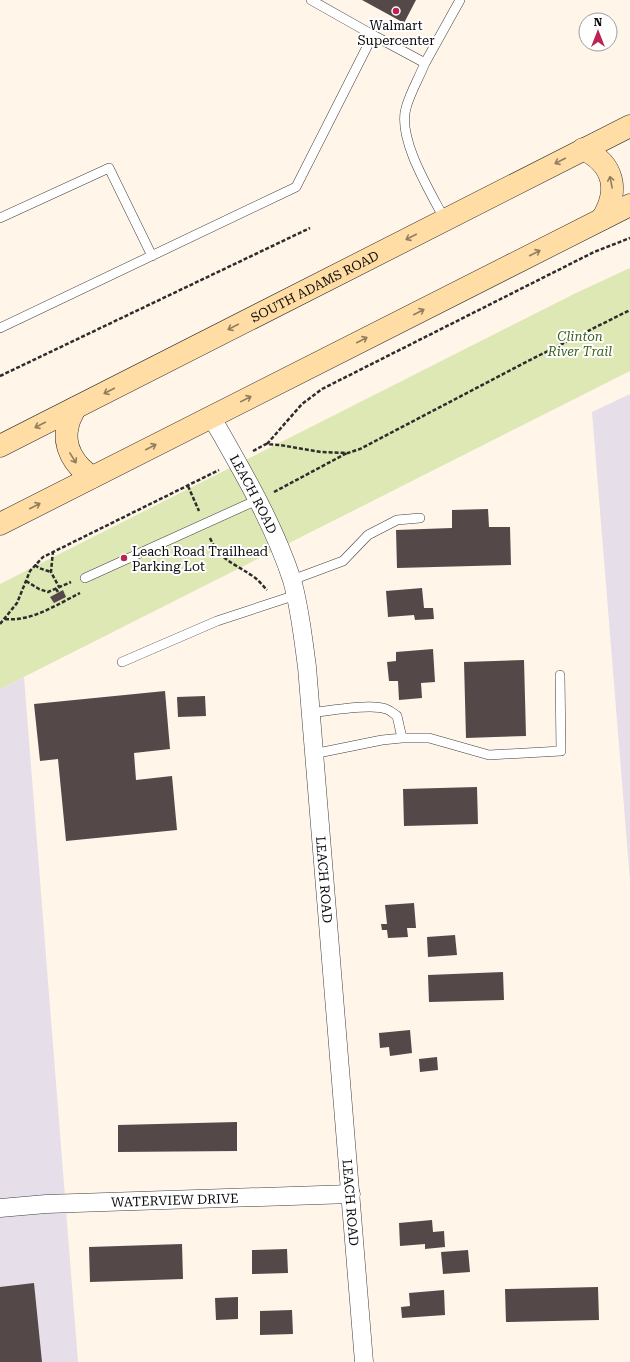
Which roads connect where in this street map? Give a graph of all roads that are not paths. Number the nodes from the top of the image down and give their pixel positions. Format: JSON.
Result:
{"nodes":[{"id":1,"x":311,"y":0,"type":"edge"},
{"id":2,"x":460,"y":0,"type":"edge"},
{"id":3,"x":373,"y":34,"type":"junction"},
{"id":4,"x":425,"y":63,"type":"junction"},
{"id":5,"x":630,"y":126,"type":"edge"},
{"id":6,"x":583,"y":150,"type":"junction"},
{"id":7,"x":630,"y":205,"type":"edge"},
{"id":8,"x":0,"y":218,"type":"edge"},
{"id":9,"x":602,"y":219,"type":"junction"},
{"id":10,"x":446,"y":220,"type":"junction"},
{"id":11,"x":152,"y":256,"type":"junction"},
{"id":12,"x":0,"y":328,"type":"edge"},
{"id":13,"x":75,"y":408,"type":"junction"},
{"id":14,"x":211,"y":416,"type":"junction"},
{"id":15,"x":0,"y":446,"type":"edge"},
{"id":16,"x":92,"y":477,"type":"junction"},
{"id":17,"x":257,"y":500,"type":"junction"},
{"id":18,"x":420,"y":518,"type":"dead end"},
{"id":19,"x":0,"y":524,"type":"edge"},
{"id":20,"x":85,"y":578,"type":"road end"},
{"id":21,"x":294,"y":587,"type":"junction"},
{"id":22,"x":122,"y":662,"type":"dead end"},
{"id":23,"x":560,"y":675,"type":"dead end"},
{"id":24,"x":310,"y":712,"type":"junction"},
{"id":25,"x":402,"y":738,"type":"junction"},
{"id":26,"x":313,"y":754,"type":"junction"},
{"id":27,"x":350,"y":1194,"type":"junction"},
{"id":28,"x":0,"y":1208,"type":"edge"},
{"id":29,"x":364,"y":1362,"type":"edge"}],
"edges":[{"from":1,"to":3,"type":"lane"},
{"from":2,"to":4,"type":"lane"},
{"from":3,"to":4,"type":"lane"},
{"from":3,"to":11,"type":"lane"},
{"from":4,"to":10,"type":"lane"},
{"from":5,"to":6,"type":"main road","name":"SOUTH ADAMS ROAD"},
{"from":9,"to":6,"type":"main road","one_way":true},
{"from":6,"to":10,"type":"main road","name":"SOUTH ADAMS ROAD","one_way":true},
{"from":7,"to":9,"type":"main road"},
{"from":8,"to":11,"type":"lane"},
{"from":14,"to":9,"type":"main road","one_way":true},
{"from":10,"to":13,"type":"main road","name":"SOUTH ADAMS ROAD","one_way":true},
{"from":11,"to":12,"type":"lane"},
{"from":13,"to":15,"type":"main road","name":"SOUTH ADAMS ROAD","one_way":true},
{"from":13,"to":16,"type":"main road","one_way":true},
{"from":16,"to":14,"type":"main road","one_way":true},
{"from":14,"to":17,"type":"street","name":"LEACH ROAD"},
{"from":19,"to":16,"type":"main road","one_way":true},
{"from":17,"to":20,"type":"lane"},
{"from":17,"to":21,"type":"street","name":"LEACH ROAD"},
{"from":18,"to":21,"type":"lane"},
{"from":21,"to":22,"type":"lane"},
{"from":21,"to":24,"type":"street","name":"LEACH ROAD"},
{"from":23,"to":25,"type":"lane"},
{"from":24,"to":25,"type":"lane"},
{"from":24,"to":26,"type":"street","name":"LEACH ROAD"},
{"from":25,"to":26,"type":"lane"},
{"from":26,"to":27,"type":"street","name":"LEACH ROAD"},
{"from":27,"to":28,"type":"street","name":"WATERVIEW DRIVE"},
{"from":27,"to":29,"type":"street","name":"LEACH ROAD"}]}
